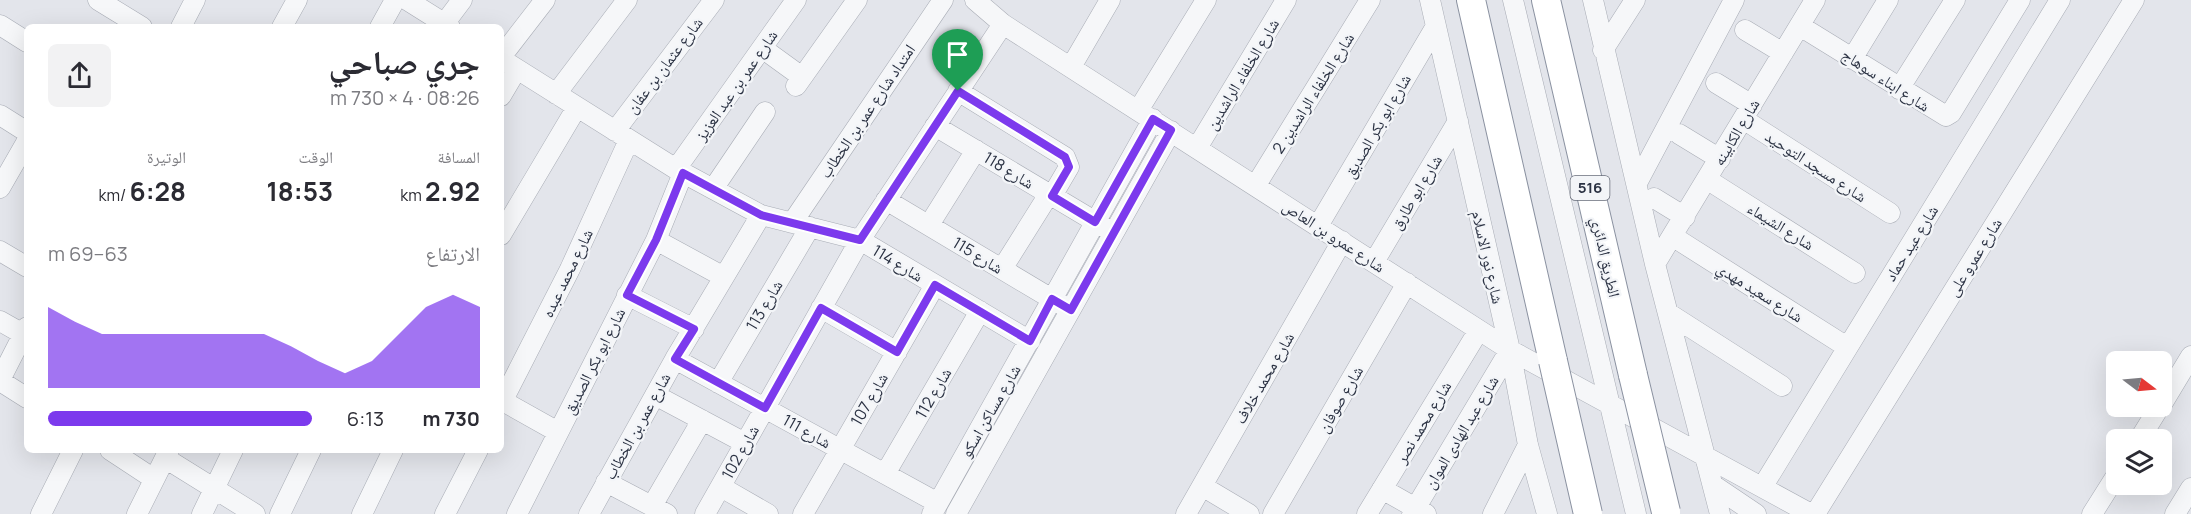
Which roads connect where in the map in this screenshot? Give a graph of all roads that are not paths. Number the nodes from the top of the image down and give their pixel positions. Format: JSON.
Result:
{"nodes":[{"id":1,"x":98,"y":0,"type":"edge"},
{"id":2,"x":297,"y":0,"type":"edge"},
{"id":3,"x":395,"y":0,"type":"edge"},
{"id":4,"x":407,"y":0,"type":"edge"},
{"id":5,"x":462,"y":0,"type":"edge"},
{"id":6,"x":546,"y":0,"type":"edge"},
{"id":7,"x":627,"y":0,"type":"edge"},
{"id":8,"x":714,"y":0,"type":"edge"},
{"id":9,"x":796,"y":0,"type":"edge"},
{"id":10,"x":857,"y":0,"type":"edge"},
{"id":11,"x":943,"y":0,"type":"edge"},
{"id":12,"x":975,"y":0,"type":"edge"},
{"id":13,"x":1110,"y":0,"type":"edge"},
{"id":14,"x":1206,"y":0,"type":"edge"},
{"id":15,"x":1286,"y":0,"type":"edge"},
{"id":16,"x":1370,"y":0,"type":"edge"},
{"id":17,"x":1430,"y":0,"type":"edge"},
{"id":18,"x":1472,"y":0,"type":"edge"},
{"id":19,"x":1513,"y":0,"type":"edge"},
{"id":20,"x":1546,"y":0,"type":"edge"},
{"id":21,"x":1593,"y":0,"type":"edge"},
{"id":22,"x":1635,"y":0,"type":"edge"},
{"id":23,"x":1734,"y":0,"type":"edge"},
{"id":24,"x":1815,"y":0,"type":"edge"},
{"id":25,"x":1888,"y":0,"type":"edge"},
{"id":26,"x":1955,"y":0,"type":"edge"},
{"id":27,"x":2020,"y":0,"type":"edge"},
{"id":28,"x":2060,"y":0,"type":"edge"},
{"id":29,"x":2134,"y":0,"type":"edge"},
{"id":30,"x":189,"y":2,"type":"edge"},
{"id":31,"x":137,"y":24,"type":"edge"},
{"id":32,"x":182,"y":24,"type":"edge"},
{"id":33,"x":284,"y":24,"type":"edge"},
{"id":34,"x":382,"y":24,"type":"edge"},
{"id":35,"x":445,"y":24,"type":"edge"},
{"id":36,"x":448,"y":24,"type":"edge"},
{"id":37,"x":1003,"y":24,"type":"junction"},
{"id":38,"x":0,"y":25,"type":"edge"},
{"id":39,"x":1436,"y":26,"type":"junction"},
{"id":40,"x":1800,"y":26,"type":"junction"},
{"id":41,"x":1745,"y":30,"type":"dead end"},
{"id":42,"x":24,"y":40,"type":"edge"},
{"id":43,"x":762,"y":48,"type":"junction"},
{"id":44,"x":1604,"y":50,"type":"junction"},
{"id":45,"x":1784,"y":53,"type":"junction"},
{"id":46,"x":1852,"y":59,"type":"junction"},
{"id":47,"x":506,"y":62,"type":"edge"},
{"id":48,"x":1071,"y":67,"type":"junction"},
{"id":49,"x":1716,"y":83,"type":"dead end"},
{"id":50,"x":1899,"y":89,"type":"junction"},
{"id":51,"x":958,"y":91,"type":"junction"},
{"id":52,"x":556,"y":94,"type":"junction"},
{"id":53,"x":578,"y":107,"type":"junction"},
{"id":54,"x":765,"y":112,"type":"dead end"},
{"id":55,"x":1747,"y":112,"type":"junction"},
{"id":56,"x":1146,"y":114,"type":"junction"},
{"id":57,"x":0,"y":115,"type":"edge"},
{"id":58,"x":1458,"y":121,"type":"junction"},
{"id":59,"x":935,"y":126,"type":"junction"},
{"id":60,"x":24,"y":130,"type":"edge"},
{"id":61,"x":1171,"y":130,"type":"junction"},
{"id":62,"x":1679,"y":134,"type":"dead end"},
{"id":63,"x":622,"y":135,"type":"junction"},
{"id":64,"x":24,"y":146,"type":"edge"},
{"id":65,"x":1197,"y":148,"type":"junction"},
{"id":66,"x":976,"y":150,"type":"junction"},
{"id":67,"x":1720,"y":159,"type":"junction"},
{"id":68,"x":680,"y":171,"type":"junction"},
{"id":69,"x":1708,"y":180,"type":"junction"},
{"id":70,"x":1637,"y":183,"type":"junction"},
{"id":71,"x":1256,"y":185,"type":"junction"},
{"id":72,"x":0,"y":188,"type":"edge"},
{"id":73,"x":713,"y":189,"type":"junction"},
{"id":74,"x":1051,"y":195,"type":"junction"},
{"id":75,"x":1654,"y":198,"type":"dead end"},
{"id":76,"x":886,"y":200,"type":"junction"},
{"id":77,"x":1890,"y":213,"type":"dead end"},
{"id":78,"x":761,"y":215,"type":"junction"},
{"id":79,"x":1685,"y":217,"type":"junction"},
{"id":80,"x":1095,"y":222,"type":"junction"},
{"id":81,"x":801,"y":225,"type":"junction"},
{"id":82,"x":929,"y":225,"type":"junction"},
{"id":83,"x":1318,"y":226,"type":"junction"},
{"id":84,"x":504,"y":231,"type":"edge"},
{"id":85,"x":1114,"y":233,"type":"junction"},
{"id":86,"x":1672,"y":236,"type":"junction"},
{"id":87,"x":656,"y":240,"type":"junction"},
{"id":88,"x":860,"y":240,"type":"junction"},
{"id":89,"x":1342,"y":241,"type":"junction"},
{"id":90,"x":0,"y":252,"type":"edge"},
{"id":91,"x":1374,"y":262,"type":"junction"},
{"id":92,"x":1655,"y":264,"type":"junction"},
{"id":93,"x":24,"y":265,"type":"edge"},
{"id":94,"x":1002,"y":269,"type":"junction"},
{"id":95,"x":1855,"y":273,"type":"dead end"},
{"id":96,"x":724,"y":277,"type":"junction"},
{"id":97,"x":1407,"y":283,"type":"junction"},
{"id":98,"x":935,"y":285,"type":"junction"},
{"id":99,"x":627,"y":295,"type":"junction"},
{"id":100,"x":1052,"y":299,"type":"junction"},
{"id":101,"x":821,"y":308,"type":"junction"},
{"id":102,"x":1071,"y":310,"type":"junction"},
{"id":103,"x":980,"y":311,"type":"junction"},
{"id":104,"x":1668,"y":312,"type":"junction"},
{"id":105,"x":0,"y":321,"type":"edge"},
{"id":106,"x":694,"y":329,"type":"junction"},
{"id":107,"x":24,"y":330,"type":"edge"},
{"id":108,"x":1479,"y":330,"type":"junction"},
{"id":109,"x":24,"y":332,"type":"edge"},
{"id":110,"x":1030,"y":341,"type":"junction"},
{"id":111,"x":1847,"y":347,"type":"junction"},
{"id":112,"x":1510,"y":350,"type":"junction"},
{"id":113,"x":897,"y":352,"type":"junction"},
{"id":114,"x":2191,"y":356,"type":"edge"},
{"id":115,"x":675,"y":359,"type":"junction"},
{"id":116,"x":0,"y":380,"type":"edge"},
{"id":117,"x":718,"y":383,"type":"junction"},
{"id":118,"x":1782,"y":386,"type":"dead end"},
{"id":119,"x":2172,"y":387,"type":"edge"},
{"id":120,"x":655,"y":395,"type":"junction"},
{"id":121,"x":24,"y":396,"type":"edge"},
{"id":122,"x":504,"y":398,"type":"edge"},
{"id":123,"x":504,"y":403,"type":"edge"},
{"id":124,"x":765,"y":408,"type":"junction"},
{"id":125,"x":702,"y":420,"type":"junction"},
{"id":126,"x":984,"y":422,"type":"junction"},
{"id":127,"x":558,"y":432,"type":"junction"},
{"id":128,"x":1002,"y":433,"type":"junction"},
{"id":129,"x":745,"y":443,"type":"junction"},
{"id":130,"x":1528,"y":444,"type":"junction"},
{"id":131,"x":840,"y":449,"type":"junction"},
{"id":132,"x":72,"y":453,"type":"edge"},
{"id":133,"x":115,"y":453,"type":"edge"},
{"id":134,"x":232,"y":453,"type":"edge"},
{"id":135,"x":309,"y":453,"type":"edge"},
{"id":136,"x":392,"y":453,"type":"edge"},
{"id":137,"x":476,"y":453,"type":"edge"},
{"id":138,"x":167,"y":454,"type":"edge"},
{"id":139,"x":1704,"y":456,"type":"junction"},
{"id":140,"x":885,"y":474,"type":"junction"},
{"id":141,"x":154,"y":479,"type":"junction"},
{"id":142,"x":606,"y":482,"type":"junction"},
{"id":143,"x":1713,"y":485,"type":"junction"},
{"id":144,"x":1202,"y":486,"type":"junction"},
{"id":145,"x":1763,"y":486,"type":"junction"},
{"id":146,"x":721,"y":487,"type":"junction"},
{"id":147,"x":2191,"y":488,"type":"edge"},
{"id":148,"x":214,"y":489,"type":"junction"},
{"id":149,"x":1382,"y":489,"type":"junction"},
{"id":150,"x":2106,"y":492,"type":"edge"},
{"id":151,"x":935,"y":508,"type":"edge"},
{"id":152,"x":660,"y":510,"type":"edge"},
{"id":153,"x":1418,"y":512,"type":"edge"},
{"id":154,"x":592,"y":513,"type":"edge"},
{"id":155,"x":1666,"y":513,"type":"edge"},
{"id":156,"x":41,"y":514,"type":"edge"},
{"id":157,"x":137,"y":514,"type":"edge"},
{"id":158,"x":202,"y":514,"type":"edge"},
{"id":159,"x":255,"y":514,"type":"edge"},
{"id":160,"x":280,"y":514,"type":"edge"},
{"id":161,"x":362,"y":514,"type":"edge"},
{"id":162,"x":445,"y":514,"type":"edge"},
{"id":163,"x":517,"y":514,"type":"edge"},
{"id":164,"x":705,"y":514,"type":"edge"},
{"id":165,"x":768,"y":514,"type":"edge"},
{"id":166,"x":803,"y":514,"type":"edge"},
{"id":167,"x":956,"y":514,"type":"edge"},
{"id":168,"x":1186,"y":514,"type":"edge"},
{"id":169,"x":1249,"y":514,"type":"edge"},
{"id":170,"x":1273,"y":514,"type":"edge"},
{"id":171,"x":1367,"y":514,"type":"edge"},
{"id":172,"x":1493,"y":514,"type":"edge"},
{"id":173,"x":1547,"y":514,"type":"edge"},
{"id":174,"x":1588,"y":514,"type":"edge"},
{"id":175,"x":1636,"y":514,"type":"edge"},
{"id":176,"x":1720,"y":514,"type":"edge"},
{"id":177,"x":1756,"y":514,"type":"edge"},
{"id":178,"x":1813,"y":514,"type":"edge"},
{"id":179,"x":2092,"y":514,"type":"edge"},
{"id":180,"x":2175,"y":514,"type":"edge"}],
"edges":[{"from":1,"to":31,"type":"street"},
{"from":2,"to":33,"type":"street"},
{"from":3,"to":34,"type":"street"},
{"from":4,"to":35,"type":"street"},
{"from":5,"to":36,"type":"street"},
{"from":6,"to":47,"type":"street"},
{"from":7,"to":52,"type":"street"},
{"from":8,"to":63,"type":"street","name":"شارع عثمان بن عفان"},
{"from":9,"to":43,"type":"street","name":"شارع عمر بن عبد العزيز"},
{"from":10,"to":43,"type":"street"},
{"from":11,"to":81,"type":"street","name":"امتداد شارع عمر بن الخطاب"},
{"from":12,"to":37,"type":"street","name":"شارع عمرو بن العاص"},
{"from":13,"to":48,"type":"street"},
{"from":14,"to":56,"type":"street","name":"شارع مساكن اسكو"},
{"from":15,"to":65,"type":"street","name":"شارع الخلفاء الراشدين"},
{"from":16,"to":71,"type":"street","name":"شارع الخلفاء الراشدين 2"},
{"from":17,"to":39,"type":"street","name":"شارع نور الاسلام"},
{"from":18,"to":174,"type":"highway","bridge":true},
{"from":19,"to":175,"type":"street"},
{"from":20,"to":155,"type":"highway","name":"الطريق الدائري","number":"516","bridge":true},
{"from":21,"to":44,"type":"street"},
{"from":22,"to":44,"type":"street"},
{"from":23,"to":70,"type":"street"},
{"from":24,"to":40,"type":"street","name":"شارع الكابينه"},
{"from":25,"to":46,"type":"street"},
{"from":26,"to":50,"type":"street"},
{"from":27,"to":50,"type":"street","name":"شارع ابناء سوهاج"},
{"from":28,"to":111,"type":"street","name":"شارع عيد حماد"},
{"from":29,"to":178,"type":"street","name":"شارع عمرو على"},
{"from":30,"to":32,"type":"street"},
{"from":37,"to":48,"type":"street","name":"شارع عمرو بن العاص"},
{"from":37,"to":51,"type":"street","name":"شارع 102"},
{"from":38,"to":42,"type":"street"},
{"from":39,"to":58,"type":"street","name":"شارع نور الاسلام"},
{"from":39,"to":83,"type":"street","name":"شارع ابو بكر الصديق"},
{"from":40,"to":45,"type":"street","name":"شارع الكابينه"},
{"from":40,"to":46,"type":"street","name":"شارع ابناء سوهاج"},
{"from":41,"to":45,"type":"street"},
{"from":43,"to":68,"type":"street","name":"شارع عمر بن عبد العزيز"},
{"from":44,"to":70,"type":"street"},
{"from":45,"to":55,"type":"street","name":"شارع الكابينه"},
{"from":46,"to":50,"type":"street","name":"شارع ابناء سوهاج"},
{"from":47,"to":52,"type":"street","name":"شارع 114"},
{"from":48,"to":56,"type":"street","name":"شارع عمرو بن العاص"},
{"from":49,"to":55,"type":"street","name":"شارع مسجد التوحيد"},
{"from":51,"to":59,"type":"street","name":"شارع 102"},
{"from":51,"to":74,"type":"street"},
{"from":52,"to":53,"type":"street","name":"شارع 114"},
{"from":53,"to":63,"type":"street","name":"شارع 114"},
{"from":53,"to":84,"type":"street"},
{"from":54,"to":73,"type":"street"},
{"from":55,"to":67,"type":"street","name":"شارع الكابينه"},
{"from":55,"to":77,"type":"street","name":"شارع مسجد التوحيد"},
{"from":56,"to":61,"type":"street","name":"شارع عمرو بن العاص"},
{"from":56,"to":80,"type":"street","name":"شارع مساكن اسكو"},
{"from":57,"to":60,"type":"street"},
{"from":58,"to":91,"type":"street","name":"شارع ابو طارق"},
{"from":58,"to":112,"type":"street","name":"شارع نور الاسلام"},
{"from":59,"to":66,"type":"street","name":"شارع 118"},
{"from":59,"to":76,"type":"street","name":"شارع 102"},
{"from":61,"to":65,"type":"street","name":"شارع عمرو بن العاص"},
{"from":61,"to":85,"type":"street","name":"شارع مساكن اسكو"},
{"from":62,"to":67,"type":"street"},
{"from":63,"to":68,"type":"street","name":"شارع 114"},
{"from":63,"to":122,"type":"street","name":"شارع محمد عبده"},
{"from":64,"to":72,"type":"street"},
{"from":65,"to":71,"type":"street","name":"شارع عمرو بن العاص"},
{"from":66,"to":74,"type":"street","name":"شارع 118"},
{"from":66,"to":82,"type":"street"},
{"from":67,"to":69,"type":"street","name":"شارع الكابينه"},
{"from":68,"to":73,"type":"street","name":"شارع 114"},
{"from":68,"to":87,"type":"street","name":"شارع ابو بكر الصديق"},
{"from":69,"to":79,"type":"street","name":"شارع الكابينه"},
{"from":69,"to":95,"type":"street","name":"شارع الشيماء"},
{"from":70,"to":92,"type":"street"},
{"from":71,"to":83,"type":"street","name":"شارع عمرو بن العاص"},
{"from":73,"to":78,"type":"street","name":"شارع 114"},
{"from":74,"to":80,"type":"street","name":"شارع 118"},
{"from":74,"to":94,"type":"street"},
{"from":75,"to":79,"type":"street"},
{"from":76,"to":82,"type":"street","name":"شارع 115"},
{"from":76,"to":88,"type":"street","name":"شارع 102"},
{"from":78,"to":81,"type":"street","name":"شارع 114"},
{"from":78,"to":96,"type":"street","name":"شارع عمر بن الخطاب"},
{"from":79,"to":86,"type":"street","name":"شارع الكابينه"},
{"from":80,"to":85,"type":"street","name":"شارع 118"},
{"from":80,"to":100,"type":"street","name":"شارع مساكن اسكو"},
{"from":81,"to":88,"type":"street","name":"شارع 114"},
{"from":81,"to":117,"type":"street","name":"شارع 113"},
{"from":82,"to":94,"type":"street","name":"شارع 115"},
{"from":83,"to":89,"type":"street","name":"شارع عمرو بن العاص"},
{"from":85,"to":102,"type":"street","name":"شارع مساكن اسكو"},
{"from":86,"to":92,"type":"street","name":"شارع الكابينه"},
{"from":86,"to":111,"type":"street","name":"شارع سعيد مهدي"},
{"from":87,"to":96,"type":"street"},
{"from":87,"to":99,"type":"street","name":"شارع ابو بكر الصديق"},
{"from":88,"to":98,"type":"street","name":"شارع 114"},
{"from":88,"to":101,"type":"street","name":"شارع 102"},
{"from":89,"to":91,"type":"street","name":"شارع عمرو بن العاص"},
{"from":89,"to":144,"type":"street","name":"شارع محمد خلاف"},
{"from":90,"to":93,"type":"street"},
{"from":91,"to":97,"type":"street","name":"شارع عمرو بن العاص"},
{"from":92,"to":104,"type":"street"},
{"from":94,"to":100,"type":"street","name":"شارع 115"},
{"from":96,"to":106,"type":"street","name":"شارع عمر بن الخطاب"},
{"from":97,"to":108,"type":"street","name":"شارع عمرو بن العاص"},
{"from":97,"to":170,"type":"street","name":"شارع صوفان"},
{"from":98,"to":103,"type":"street","name":"شارع 114"},
{"from":98,"to":113,"type":"street","name":"شارع 107"},
{"from":99,"to":106,"type":"street"},
{"from":99,"to":127,"type":"street","name":"شارع ابو بكر الصديق"},
{"from":100,"to":102,"type":"street","name":"شارع 115"},
{"from":100,"to":110,"type":"street","name":"شارع مساكن اسكو"},
{"from":101,"to":113,"type":"street"},
{"from":101,"to":124,"type":"street","name":"شارع 102"},
{"from":102,"to":128,"type":"street","name":"شارع مساكن اسكو"},
{"from":103,"to":110,"type":"street","name":"شارع 114"},
{"from":103,"to":140,"type":"street","name":"شارع 112"},
{"from":104,"to":118,"type":"street"},
{"from":104,"to":139,"type":"street"},
{"from":105,"to":107,"type":"street"},
{"from":106,"to":115,"type":"street","name":"شارع عمر بن الخطاب"},
{"from":108,"to":112,"type":"street","name":"شارع عمرو بن العاص"},
{"from":108,"to":149,"type":"street","name":"شارع محمد نصر"},
{"from":109,"to":116,"type":"street"},
{"from":110,"to":126,"type":"street","name":"شارع مساكن اسكو"},
{"from":111,"to":145,"type":"street","name":"شارع عيد حماد"},
{"from":112,"to":130,"type":"street","name":"شارع نور الاسلام"},
{"from":112,"to":139,"type":"street","name":"شارع عمرو بن العاص"},
{"from":112,"to":153,"type":"street","name":"شارع عبد الهادى الموان"},
{"from":113,"to":131,"type":"street","name":"شارع 107"},
{"from":114,"to":119,"type":"street"},
{"from":115,"to":117,"type":"street","name":"شارع 111"},
{"from":115,"to":120,"type":"street","name":"شارع عمر بن الخطاب"},
{"from":116,"to":121,"type":"street"},
{"from":117,"to":124,"type":"street","name":"شارع 111"},
{"from":120,"to":125,"type":"street"},
{"from":120,"to":142,"type":"street","name":"شارع عمر بن الخطاب"},
{"from":123,"to":127,"type":"street"},
{"from":124,"to":129,"type":"street","name":"شارع 102"},
{"from":124,"to":131,"type":"street","name":"شارع 111"},
{"from":125,"to":129,"type":"street"},
{"from":125,"to":152,"type":"street"},
{"from":126,"to":128,"type":"street"},
{"from":126,"to":151,"type":"street","name":"شارع مساكن اسكو"},
{"from":127,"to":163,"type":"street","name":"شارع ابو بكر الصديق"},
{"from":128,"to":167,"type":"street","name":"شارع مساكن اسكو"},
{"from":129,"to":146,"type":"street","name":"شارع 102"},
{"from":130,"to":172,"type":"street"},
{"from":130,"to":173,"type":"street","name":"شارع نور الاسلام"},
{"from":131,"to":140,"type":"street","name":"شارع 111"},
{"from":131,"to":166,"type":"street","name":"شارع 107"},
{"from":132,"to":156,"type":"street"},
{"from":133,"to":141,"type":"street"},
{"from":134,"to":148,"type":"street"},
{"from":135,"to":160,"type":"street"},
{"from":136,"to":161,"type":"street"},
{"from":137,"to":162,"type":"street"},
{"from":138,"to":141,"type":"street"},
{"from":138,"to":148,"type":"street"},
{"from":139,"to":143,"type":"street"},
{"from":139,"to":145,"type":"street","name":"شارع عمرو بن العاص"},
{"from":140,"to":151,"type":"street","name":"شارع 111"},
{"from":141,"to":157,"type":"street"},
{"from":142,"to":152,"type":"street"},
{"from":142,"to":154,"type":"street","name":"شارع عمر بن الخطاب"},
{"from":143,"to":176,"type":"street"},
{"from":143,"to":177,"type":"street"},
{"from":144,"to":168,"type":"street","name":"شارع محمد خلاف"},
{"from":144,"to":169,"type":"street"},
{"from":145,"to":178,"type":"street","name":"شارع عمرو بن العاص"},
{"from":146,"to":164,"type":"street","name":"شارع 102"},
{"from":146,"to":165,"type":"street"},
{"from":147,"to":180,"type":"street"},
{"from":148,"to":158,"type":"street"},
{"from":148,"to":159,"type":"street"},
{"from":149,"to":153,"type":"street"},
{"from":149,"to":171,"type":"street","name":"شارع محمد نصر"},
{"from":150,"to":179,"type":"street"}]}
